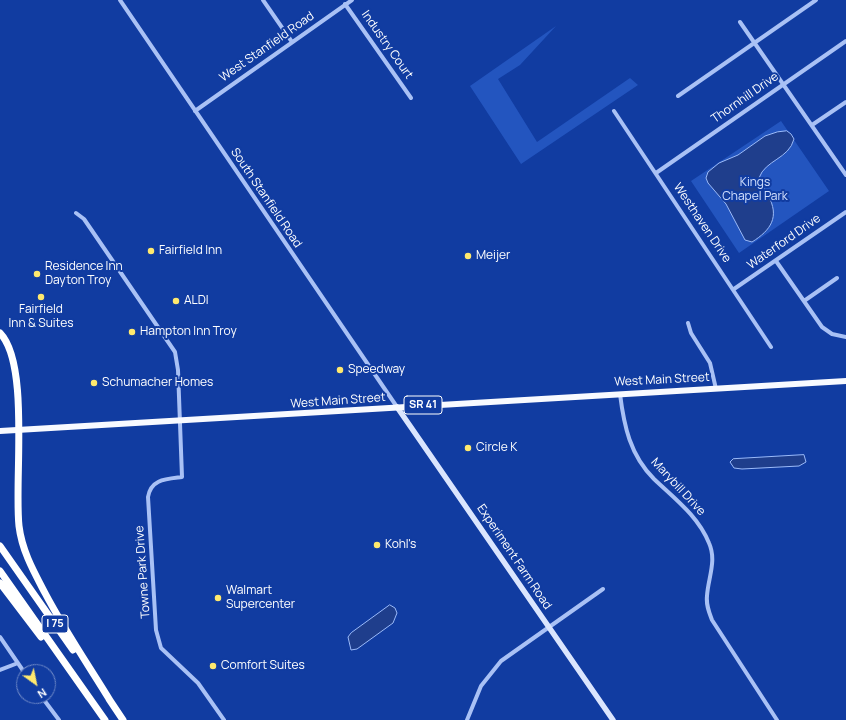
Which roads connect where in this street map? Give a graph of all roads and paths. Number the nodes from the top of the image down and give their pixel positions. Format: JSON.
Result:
{"nodes":[{"id":1,"x":120,"y":0,"type":"edge"},
{"id":2,"x":262,"y":0,"type":"edge"},
{"id":3,"x":352,"y":0,"type":"edge"},
{"id":4,"x":816,"y":0,"type":"edge"},
{"id":5,"x":345,"y":4,"type":"junction"},
{"id":6,"x":740,"y":22,"type":"dead end"},
{"id":7,"x":846,"y":41,"type":"edge"},
{"id":8,"x":292,"y":42,"type":"junction"},
{"id":9,"x":755,"y":43,"type":"junction"},
{"id":10,"x":783,"y":84,"type":"junction"},
{"id":11,"x":678,"y":96,"type":"dead end"},
{"id":12,"x":411,"y":98,"type":"dead end"},
{"id":13,"x":846,"y":102,"type":"edge"},
{"id":14,"x":195,"y":110,"type":"junction"},
{"id":15,"x":614,"y":111,"type":"dead end"},
{"id":16,"x":812,"y":125,"type":"junction"},
{"id":17,"x":656,"y":172,"type":"junction"},
{"id":18,"x":846,"y":175,"type":"edge"},
{"id":19,"x":846,"y":212,"type":"edge"},
{"id":20,"x":76,"y":213,"type":"dead end"},
{"id":21,"x":776,"y":261,"type":"junction"},
{"id":22,"x":837,"y":278,"type":"dead end"},
{"id":23,"x":734,"y":289,"type":"junction"},
{"id":24,"x":804,"y":301,"type":"junction"},
{"id":25,"x":688,"y":323,"type":"dead end"},
{"id":26,"x":0,"y":333,"type":"edge"},
{"id":27,"x":846,"y":337,"type":"edge"},
{"id":28,"x":771,"y":347,"type":"dead end"},
{"id":29,"x":846,"y":381,"type":"edge"},
{"id":30,"x":716,"y":389,"type":"junction"},
{"id":31,"x":620,"y":393,"type":"junction"},
{"id":32,"x":397,"y":407,"type":"junction"},
{"id":33,"x":180,"y":422,"type":"junction"},
{"id":34,"x":19,"y":430,"type":"junction"},
{"id":35,"x":0,"y":432,"type":"edge"},
{"id":36,"x":0,"y":546,"type":"edge"},
{"id":37,"x":0,"y":571,"type":"edge"},
{"id":38,"x":0,"y":583,"type":"edge"},
{"id":39,"x":603,"y":589,"type":"dead end"},
{"id":40,"x":549,"y":627,"type":"junction"},
{"id":41,"x":0,"y":637,"type":"edge"},
{"id":42,"x":18,"y":663,"type":"joint"},
{"id":43,"x":0,"y":670,"type":"edge"},
{"id":44,"x":77,"y":680,"type":"junction"},
{"id":45,"x":111,"y":702,"type":"junction"},
{"id":46,"x":48,"y":704,"type":"edge"},
{"id":47,"x":59,"y":720,"type":"edge"},
{"id":48,"x":105,"y":720,"type":"edge"},
{"id":49,"x":124,"y":720,"type":"edge"},
{"id":50,"x":224,"y":720,"type":"edge"},
{"id":51,"x":467,"y":720,"type":"edge"},
{"id":52,"x":613,"y":720,"type":"edge"},
{"id":53,"x":777,"y":720,"type":"edge"}],
"edges":[{"from":1,"to":14,"type":"street","name":"South Stanfield Road"},
{"from":2,"to":8,"type":"street"},
{"from":3,"to":5,"type":"street","name":"West Stanfield Road"},
{"from":4,"to":9,"type":"street"},
{"from":5,"to":8,"type":"street","name":"West Stanfield Road"},
{"from":5,"to":12,"type":"street","name":"Industry Court"},
{"from":6,"to":9,"type":"street"},
{"from":7,"to":10,"type":"street","name":"Thornhill Drive"},
{"from":8,"to":14,"type":"street","name":"West Stanfield Road"},
{"from":9,"to":10,"type":"street"},
{"from":9,"to":11,"type":"street"},
{"from":10,"to":16,"type":"street"},
{"from":10,"to":17,"type":"street","name":"Thornhill Drive"},
{"from":13,"to":16,"type":"street"},
{"from":14,"to":32,"type":"street","name":"South Stanfield Road"},
{"from":15,"to":17,"type":"street","name":"Westhaven Drive"},
{"from":16,"to":18,"type":"street"},
{"from":17,"to":23,"type":"street","name":"Westhaven Drive"},
{"from":19,"to":21,"type":"street","name":"Waterford Drive"},
{"from":20,"to":33,"type":"street"},
{"from":21,"to":23,"type":"street","name":"Waterford Drive"},
{"from":21,"to":24,"type":"street"},
{"from":22,"to":24,"type":"street"},
{"from":23,"to":28,"type":"street","name":"Westhaven Drive"},
{"from":24,"to":27,"type":"street"},
{"from":25,"to":30,"type":"street"},
{"from":26,"to":34,"type":"highway"},
{"from":29,"to":30,"type":"main road","name":"West Main Street","number":"SR 41"},
{"from":30,"to":31,"type":"main road","name":"West Main Street","number":"SR 41"},
{"from":31,"to":32,"type":"main road","name":"West Main Street","number":"SR 41"},
{"from":31,"to":53,"type":"street","name":"Marybill Drive"},
{"from":32,"to":33,"type":"main road","name":"West Main Street","number":"SR 41"},
{"from":32,"to":40,"type":"street","name":"Experiment Farm Road"},
{"from":33,"to":34,"type":"main road","name":"West Main Street","number":"SR 41"},
{"from":33,"to":50,"type":"street","name":"Towne Park Drive"},
{"from":34,"to":35,"type":"main road","name":"West Main Street","number":"SR 41"},
{"from":34,"to":45,"type":"highway"},
{"from":36,"to":45,"type":"highway","number":"I 75"},
{"from":37,"to":44,"type":"highway","number":"I 75"},
{"from":38,"to":44,"type":"highway"},
{"from":39,"to":40,"type":"street"},
{"from":40,"to":51,"type":"street"},
{"from":40,"to":52,"type":"street","name":"Experiment Farm Road"},
{"from":41,"to":42,"type":"street"},
{"from":42,"to":43,"type":"street"},
{"from":44,"to":48,"type":"highway","number":"I 75"},
{"from":45,"to":49,"type":"highway","number":"I 75"},
{"from":46,"to":47,"type":"street"}]}
